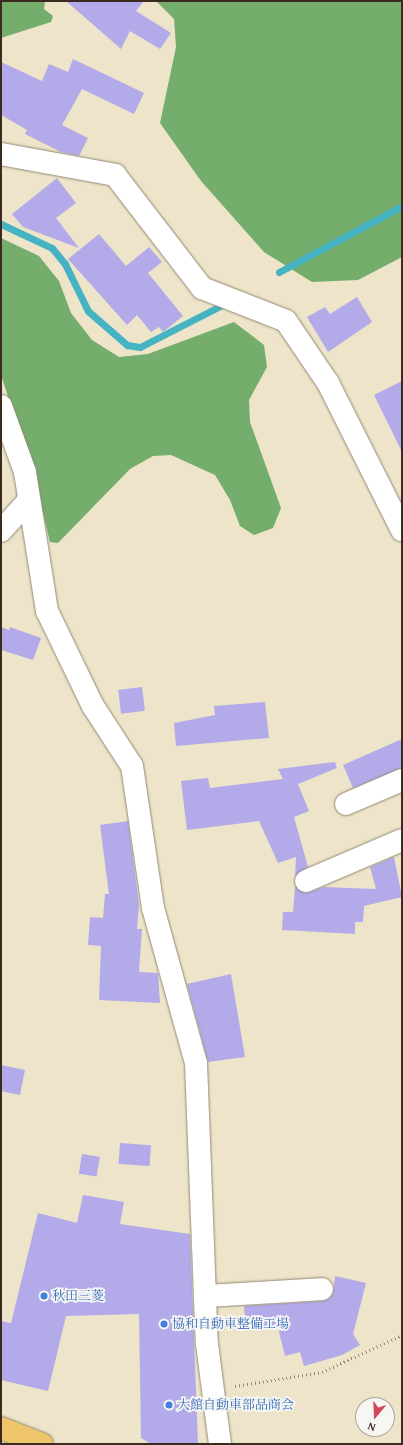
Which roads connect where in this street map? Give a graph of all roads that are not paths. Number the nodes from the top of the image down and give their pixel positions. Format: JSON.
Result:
{"nodes":[{"id":1,"x":1,"y":154,"type":"edge"},
{"id":2,"x":1,"y":406,"type":"edge"},
{"id":3,"x":29,"y":500,"type":"junction"},
{"id":4,"x":402,"y":530,"type":"edge"},
{"id":5,"x":1,"y":531,"type":"edge"},
{"id":6,"x":402,"y":780,"type":"edge"},
{"id":7,"x":346,"y":804,"type":"dead end"},
{"id":8,"x":402,"y":840,"type":"edge"},
{"id":9,"x":306,"y":881,"type":"dead end"},
{"id":10,"x":322,"y":1289,"type":"dead end"},
{"id":11,"x":205,"y":1296,"type":"junction"},
{"id":12,"x":1,"y":1428,"type":"edge"},
{"id":13,"x":42,"y":1444,"type":"edge"},
{"id":14,"x":220,"y":1444,"type":"edge"}],
"edges":[{"from":1,"to":4,"type":"street"},
{"from":2,"to":3,"type":"street"},
{"from":3,"to":5,"type":"street"},
{"from":3,"to":11,"type":"street"},
{"from":6,"to":7,"type":"street"},
{"from":8,"to":9,"type":"street"},
{"from":10,"to":11,"type":"street"},
{"from":11,"to":14,"type":"street"},
{"from":12,"to":13,"type":"highway"}]}
